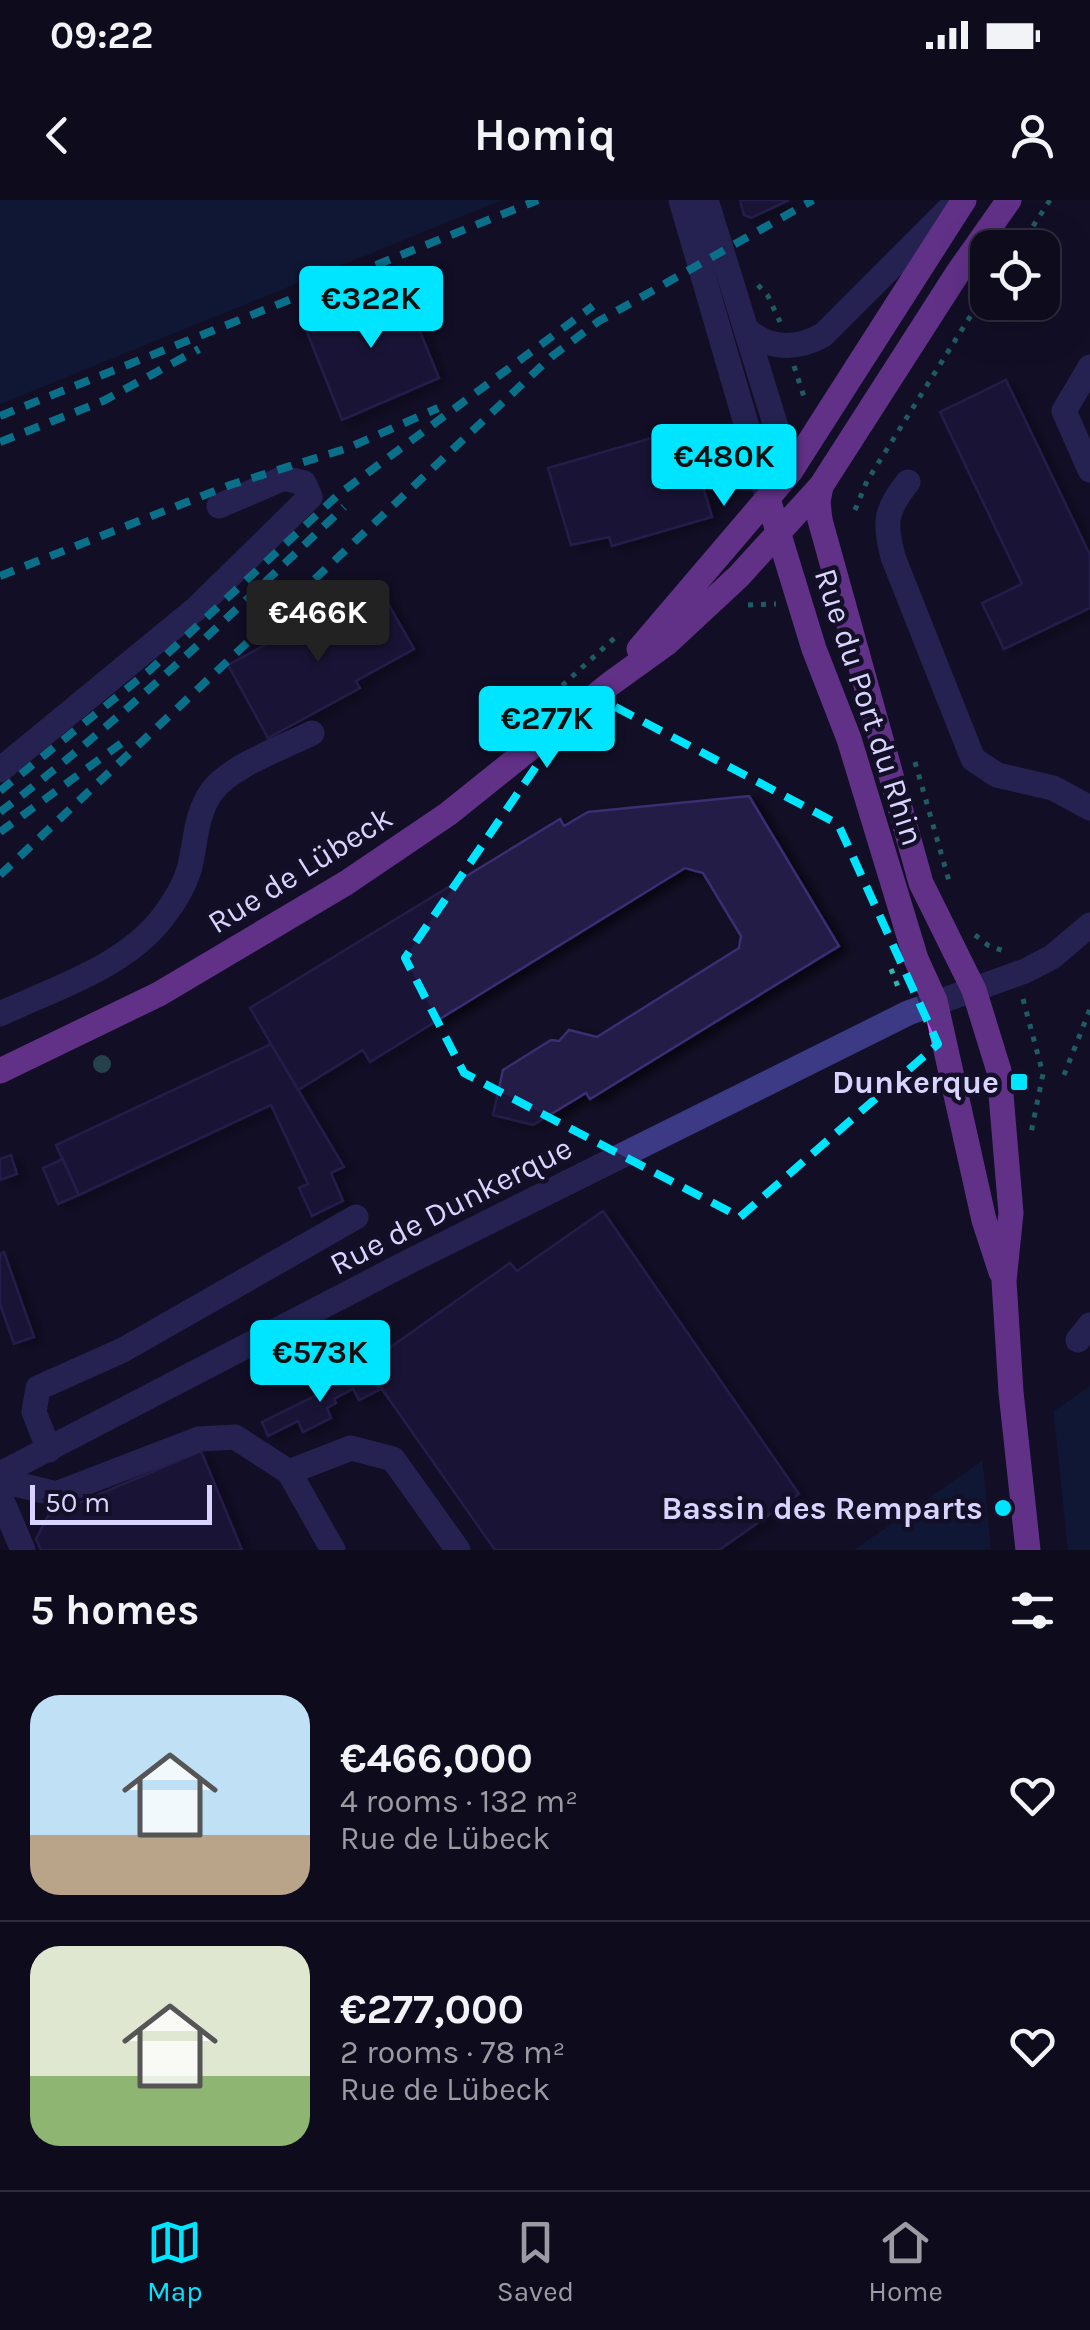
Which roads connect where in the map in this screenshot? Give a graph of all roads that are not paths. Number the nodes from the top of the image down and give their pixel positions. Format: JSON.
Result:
{"nodes":[{"id":1,"x":680,"y":200,"type":"edge"},
{"id":2,"x":706,"y":200,"type":"edge"},
{"id":3,"x":961,"y":200,"type":"edge"},
{"id":4,"x":1009,"y":200,"type":"edge"},
{"id":5,"x":748,"y":331,"type":"junction"},
{"id":6,"x":1090,"y":367,"type":"edge"},
{"id":7,"x":1090,"y":470,"type":"edge"},
{"id":8,"x":790,"y":472,"type":"junction"},
{"id":9,"x":908,"y":482,"type":"dead end"},
{"id":10,"x":822,"y":486,"type":"junction"},
{"id":11,"x":768,"y":500,"type":"junction"},
{"id":12,"x":218,"y":506,"type":"dead end"},
{"id":13,"x":796,"y":514,"type":"junction"},
{"id":14,"x":778,"y":534,"type":"junction"},
{"id":15,"x":610,"y":684,"type":"junction"},
{"id":16,"x":312,"y":733,"type":"dead end"},
{"id":17,"x":0,"y":770,"type":"edge"},
{"id":18,"x":892,"y":784,"type":"junction"},
{"id":19,"x":1090,"y":808,"type":"edge"},
{"id":20,"x":1090,"y":925,"type":"edge"},
{"id":21,"x":974,"y":990,"type":"junction"},
{"id":22,"x":934,"y":1001,"type":"junction"},
{"id":23,"x":0,"y":1014,"type":"edge"},
{"id":24,"x":0,"y":1071,"type":"edge"},
{"id":25,"x":356,"y":1216,"type":"dead end"},
{"id":26,"x":1004,"y":1281,"type":"junction"},
{"id":27,"x":49,"y":1450,"type":"junction"},
{"id":28,"x":289,"y":1472,"type":"junction"},
{"id":29,"x":0,"y":1477,"type":"edge"},
{"id":30,"x":0,"y":1496,"type":"edge"},
{"id":31,"x":23,"y":1550,"type":"edge"},
{"id":32,"x":333,"y":1550,"type":"edge"},
{"id":33,"x":458,"y":1550,"type":"edge"},
{"id":34,"x":1028,"y":1550,"type":"edge"}],
"edges":[{"from":1,"to":11,"type":"street","name":"Rue du Port du Rhin"},
{"from":2,"to":5,"type":"street","name":"Rue du Port du Rhin"},
{"from":3,"to":5,"type":"street"},
{"from":3,"to":8,"type":"main road","name":"Rue de Lübeck"},
{"from":4,"to":10,"type":"main road","name":"Rue de Lübeck"},
{"from":5,"to":8,"type":"street","name":"Rue du Port du Rhin"},
{"from":6,"to":7,"type":"street"},
{"from":8,"to":11,"type":"main road","name":"Rue de Lübeck"},
{"from":8,"to":13,"type":"main road","name":"Rue du Port du Rhin"},
{"from":9,"to":19,"type":"street"},
{"from":10,"to":13,"type":"main road","name":"Rue de Lübeck"},
{"from":10,"to":18,"type":"main road","name":"Rue du Port du Rhin"},
{"from":11,"to":14,"type":"main road","name":"Rue du Port du Rhin"},
{"from":11,"to":15,"type":"main road","name":"Rue de Lübeck"},
{"from":12,"to":17,"type":"street"},
{"from":13,"to":14,"type":"main road","name":"Rue de Lübeck"},
{"from":13,"to":18,"type":"main road","name":"Rue du Port du Rhin"},
{"from":14,"to":15,"type":"main road","name":"Rue de Lübeck"},
{"from":14,"to":22,"type":"main road","name":"Rue du Port du Rhin"},
{"from":15,"to":24,"type":"main road","name":"Rue de Lübeck"},
{"from":16,"to":23,"type":"street","name":"Rue de Lübeck"},
{"from":18,"to":21,"type":"main road","name":"Rue du Port du Rhin"},
{"from":20,"to":21,"type":"street","name":"Rue de Dunkerque"},
{"from":21,"to":22,"type":"street","name":"Rue de Dunkerque"},
{"from":21,"to":26,"type":"main road","name":"Rue du Port du Rhin"},
{"from":22,"to":26,"type":"main road","name":"Rue du Port du Rhin"},
{"from":22,"to":27,"type":"street","name":"Rue de Dunkerque"},
{"from":25,"to":27,"type":"street"},
{"from":26,"to":34,"type":"main road"},
{"from":27,"to":29,"type":"street","name":"Rue de Dunkerque"},
{"from":28,"to":29,"type":"street"},
{"from":28,"to":32,"type":"street"},
{"from":28,"to":33,"type":"street"},
{"from":30,"to":31,"type":"street"}]}
